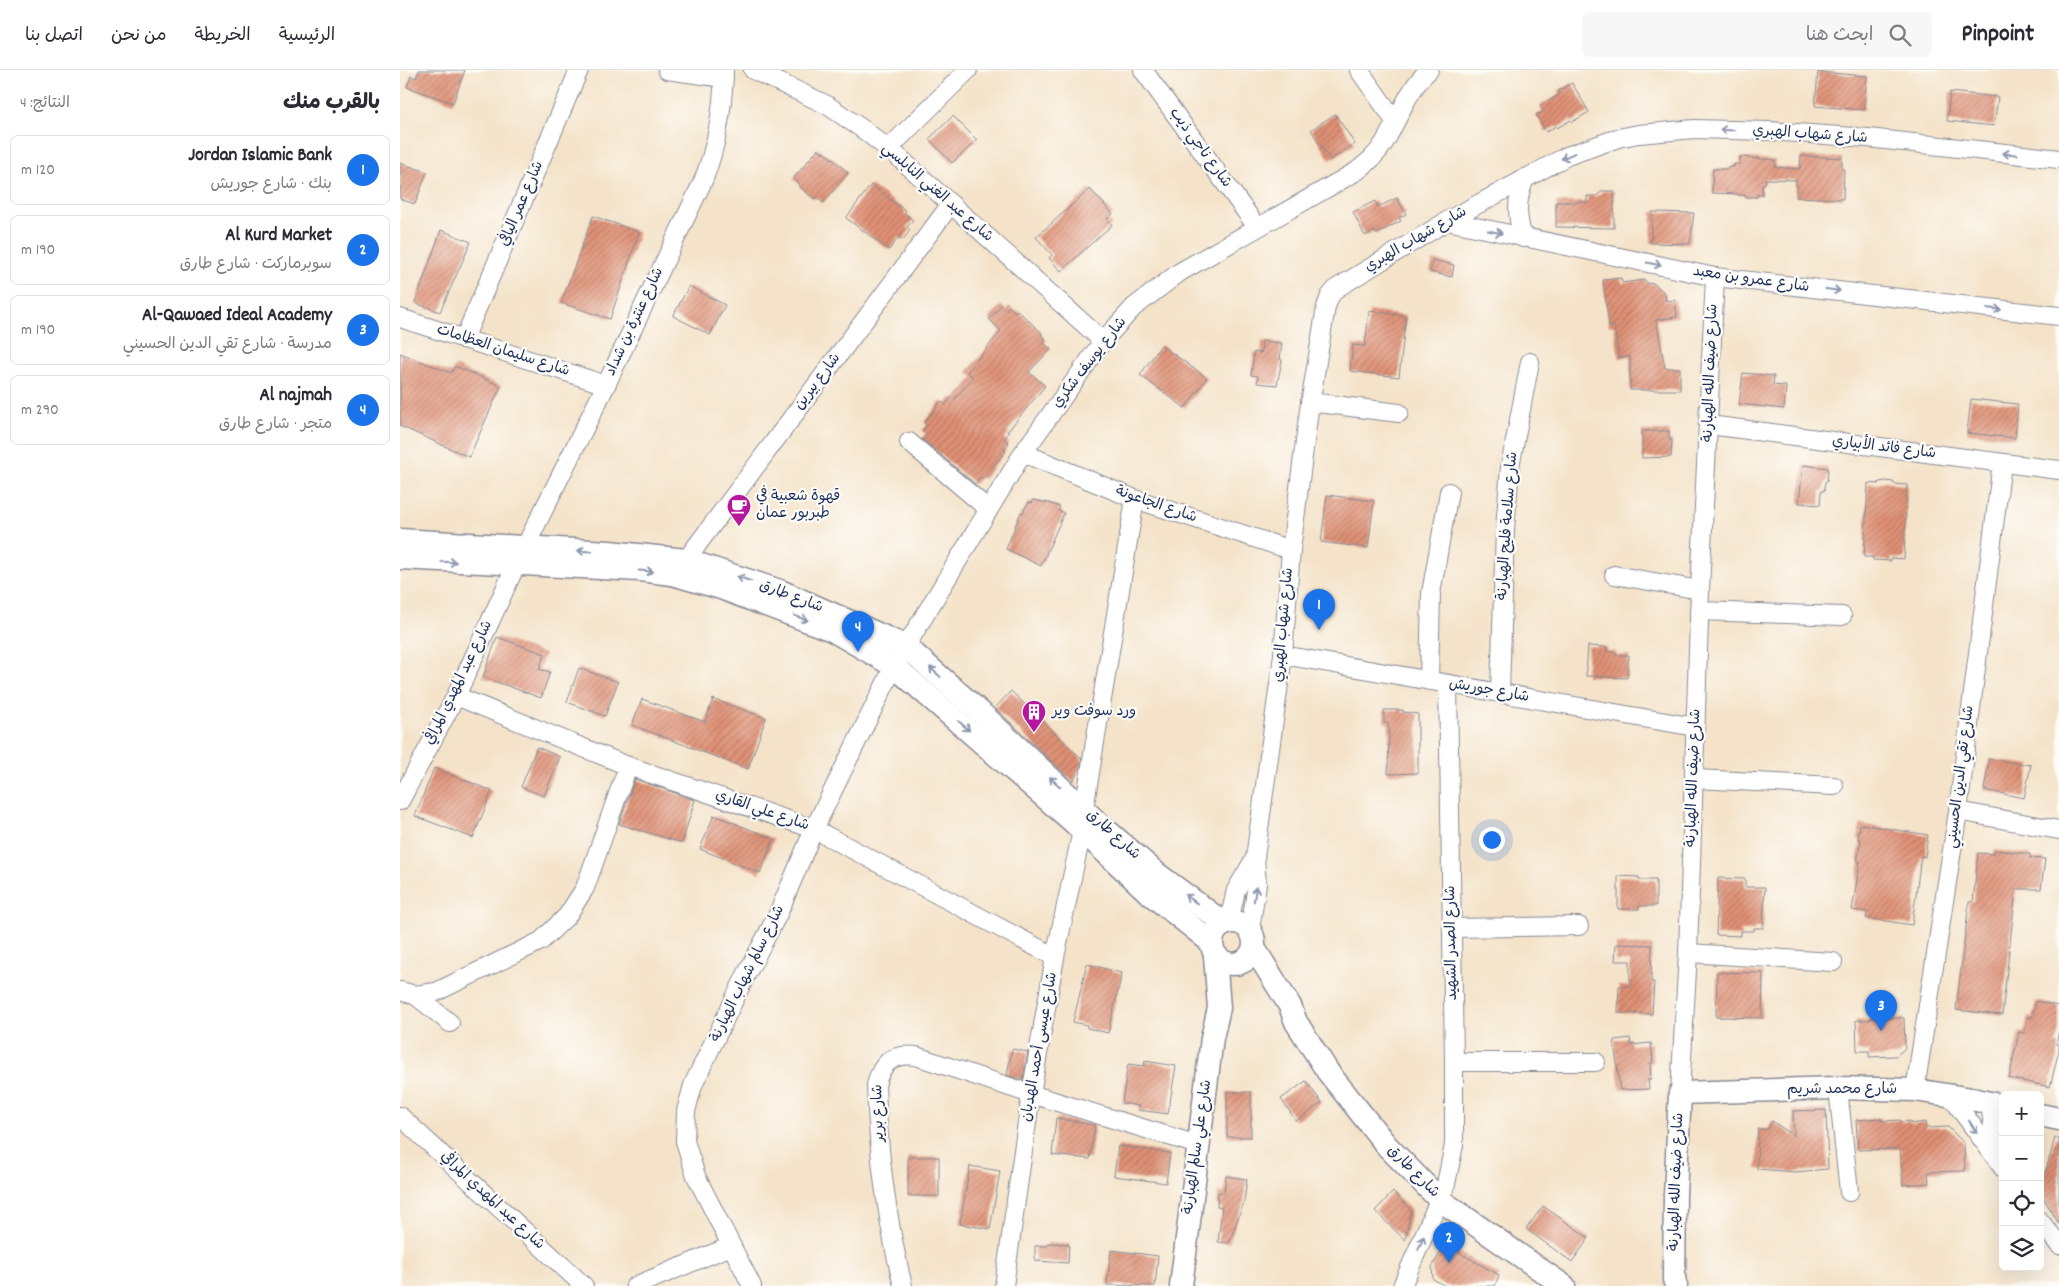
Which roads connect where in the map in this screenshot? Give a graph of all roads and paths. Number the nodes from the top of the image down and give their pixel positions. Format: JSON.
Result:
{"nodes":[{"id":1,"x":579,"y":70,"type":"edge"},
{"id":2,"x":667,"y":70,"type":"edge"},
{"id":3,"x":753,"y":70,"type":"edge"},
{"id":4,"x":968,"y":70,"type":"edge"},
{"id":5,"x":1143,"y":70,"type":"edge"},
{"id":6,"x":1359,"y":70,"type":"edge"},
{"id":7,"x":1429,"y":70,"type":"edge"},
{"id":8,"x":724,"y":74,"type":"edge"},
{"id":9,"x":1395,"y":121,"type":"junction"},
{"id":10,"x":888,"y":148,"type":"junction"},
{"id":11,"x":2059,"y":159,"type":"edge"},
{"id":12,"x":1525,"y":178,"type":"junction"},
{"id":13,"x":951,"y":204,"type":"junction"},
{"id":14,"x":1447,"y":221,"type":"junction"},
{"id":15,"x":1257,"y":227,"type":"junction"},
{"id":16,"x":1523,"y":238,"type":"junction"},
{"id":17,"x":1715,"y":277,"type":"junction"},
{"id":18,"x":2059,"y":316,"type":"edge"},
{"id":19,"x":400,"y":318,"type":"edge"},
{"id":20,"x":464,"y":339,"type":"junction"},
{"id":21,"x":1104,"y":341,"type":"junction"},
{"id":22,"x":1530,"y":362,"type":"dead end"},
{"id":23,"x":606,"y":385,"type":"junction"},
{"id":24,"x":1310,"y":402,"type":"junction"},
{"id":25,"x":1399,"y":413,"type":"dead end"},
{"id":26,"x":1709,"y":425,"type":"junction"},
{"id":27,"x":909,"y":442,"type":"dead end"},
{"id":28,"x":1023,"y":453,"type":"junction"},
{"id":29,"x":2002,"y":463,"type":"junction"},
{"id":30,"x":2059,"y":470,"type":"edge"},
{"id":31,"x":1449,"y":492,"type":"dead end"},
{"id":32,"x":1135,"y":499,"type":"junction"},
{"id":33,"x":988,"y":509,"type":"junction"},
{"id":34,"x":400,"y":540,"type":"edge"},
{"id":35,"x":1291,"y":550,"type":"junction"},
{"id":36,"x":520,"y":557,"type":"junction"},
{"id":37,"x":400,"y":558,"type":"edge"},
{"id":38,"x":686,"y":560,"type":"junction"},
{"id":39,"x":1614,"y":575,"type":"dead end"},
{"id":40,"x":1700,"y":590,"type":"junction"},
{"id":41,"x":1699,"y":611,"type":"junction"},
{"id":42,"x":1842,"y":616,"type":"dead end"},
{"id":43,"x":905,"y":646,"type":"junction"},
{"id":44,"x":1283,"y":655,"type":"junction"},
{"id":45,"x":894,"y":666,"type":"junction"},
{"id":46,"x":1429,"y":680,"type":"junction"},
{"id":47,"x":1448,"y":684,"type":"junction"},
{"id":48,"x":1500,"y":693,"type":"junction"},
{"id":49,"x":456,"y":696,"type":"junction"},
{"id":50,"x":1696,"y":727,"type":"junction"},
{"id":51,"x":628,"y":766,"type":"junction"},
{"id":52,"x":1695,"y":779,"type":"junction"},
{"id":53,"x":1834,"y":786,"type":"dead end"},
{"id":54,"x":400,"y":801,"type":"edge"},
{"id":55,"x":1084,"y":809,"type":"junction"},
{"id":56,"x":1958,"y":811,"type":"junction"},
{"id":57,"x":814,"y":829,"type":"junction"},
{"id":58,"x":2059,"y":830,"type":"edge"},
{"id":59,"x":1082,"y":831,"type":"junction"},
{"id":60,"x":1255,"y":858,"type":"junction"},
{"id":61,"x":1227,"y":923,"type":"junction"},
{"id":62,"x":1579,"y":926,"type":"dead end"},
{"id":63,"x":1452,"y":928,"type":"junction"},
{"id":64,"x":1214,"y":949,"type":"junction"},
{"id":65,"x":1246,"y":951,"type":"junction"},
{"id":66,"x":1688,"y":952,"type":"junction"},
{"id":67,"x":1055,"y":957,"type":"junction"},
{"id":68,"x":1833,"y":962,"type":"dead end"},
{"id":69,"x":408,"y":993,"type":"edge"},
{"id":70,"x":1219,"y":1008,"type":"junction"},
{"id":71,"x":450,"y":1024,"type":"dead end"},
{"id":72,"x":1454,"y":1062,"type":"junction"},
{"id":73,"x":1596,"y":1062,"type":"dead end"},
{"id":74,"x":1838,"y":1088,"type":"junction"},
{"id":75,"x":1915,"y":1090,"type":"junction"},
{"id":76,"x":1680,"y":1093,"type":"junction"},
{"id":77,"x":1031,"y":1094,"type":"junction"},
{"id":78,"x":1950,"y":1095,"type":"junction"},
{"id":79,"x":1996,"y":1105,"type":"edge"},
{"id":80,"x":400,"y":1116,"type":"edge"},
{"id":81,"x":2044,"y":1116,"type":"edge"},
{"id":82,"x":2059,"y":1120,"type":"edge"},
{"id":83,"x":1198,"y":1145,"type":"junction"},
{"id":84,"x":1999,"y":1148,"type":"edge"},
{"id":85,"x":1999,"y":1162,"type":"edge"},
{"id":86,"x":1850,"y":1192,"type":"dead end"},
{"id":87,"x":1440,"y":1200,"type":"junction"},
{"id":88,"x":2044,"y":1226,"type":"edge"},
{"id":89,"x":2059,"y":1245,"type":"edge"},
{"id":90,"x":731,"y":1246,"type":"junction"},
{"id":91,"x":1674,"y":1284,"type":"edge"},
{"id":92,"x":584,"y":1286,"type":"edge"},
{"id":93,"x":635,"y":1286,"type":"edge"},
{"id":94,"x":752,"y":1286,"type":"edge"},
{"id":95,"x":903,"y":1286,"type":"edge"},
{"id":96,"x":1004,"y":1286,"type":"edge"},
{"id":97,"x":1181,"y":1286,"type":"edge"},
{"id":98,"x":1402,"y":1286,"type":"edge"},
{"id":99,"x":1564,"y":1286,"type":"edge"}],
"edges":[{"from":1,"to":20,"type":"street","name":"شارع عمر اليافي"},
{"from":2,"to":8,"type":"street"},
{"from":3,"to":10,"type":"street","name":"شارع عبد الغني النابلسي"},
{"from":4,"to":10,"type":"street"},
{"from":5,"to":15,"type":"street","name":"شارع ناجي ذيب"},
{"from":6,"to":9,"type":"street"},
{"from":7,"to":9,"type":"street","name":"شارع يوسف شكري"},
{"from":8,"to":23,"type":"street","name":"شارع عنترة بن شداد"},
{"from":9,"to":15,"type":"street","name":"شارع يوسف شكري"},
{"from":10,"to":13,"type":"street","name":"شارع عبد الغني النابلسي"},
{"from":11,"to":12,"type":"street","name":"شارع شهاب الهبري","one_way":true},
{"from":12,"to":14,"type":"street","name":"شارع شهاب الهبري"},
{"from":12,"to":16,"type":"street"},
{"from":13,"to":21,"type":"street","name":"شارع عبد الغني النابلسي"},
{"from":13,"to":38,"type":"street","name":"شارع بيرين"},
{"from":14,"to":16,"type":"street","name":"شارع عمرو بن معبد","one_way":true},
{"from":14,"to":24,"type":"street","name":"شارع شهاب الهبري"},
{"from":15,"to":21,"type":"street","name":"شارع يوسف شكري"},
{"from":16,"to":17,"type":"street","name":"شارع عمرو بن معبد","one_way":true},
{"from":17,"to":18,"type":"street","name":"شارع عمرو بن معبد","one_way":true},
{"from":17,"to":26,"type":"street","name":"شارع ضيف الله الهبارنة"},
{"from":19,"to":20,"type":"street","name":"شارع سليمان العظامات"},
{"from":20,"to":23,"type":"street","name":"شارع سليمان العظامات"},
{"from":21,"to":28,"type":"street","name":"شارع يوسف شكري"},
{"from":22,"to":48,"type":"street","name":"شارع سلامة فليح الهبارنة"},
{"from":23,"to":36,"type":"street","name":"شارع عنترة بن شداد"},
{"from":24,"to":25,"type":"street"},
{"from":24,"to":35,"type":"street","name":"شارع شهاب الهبري"},
{"from":26,"to":29,"type":"street","name":"شارع فائد الأبياري"},
{"from":26,"to":40,"type":"street","name":"شارع ضيف الله الهبارنة"},
{"from":27,"to":33,"type":"street"},
{"from":28,"to":32,"type":"street","name":"شارع الجاعونة"},
{"from":28,"to":33,"type":"street","name":"شارع يوسف شكري"},
{"from":29,"to":30,"type":"street","name":"شارع فائد الأبياري"},
{"from":29,"to":56,"type":"street","name":"شارع تقي الدين الحسيني"},
{"from":31,"to":46,"type":"street"},
{"from":32,"to":35,"type":"street","name":"شارع الجاعونة"},
{"from":32,"to":55,"type":"street","name":"شارع عيسى أحمد الهدبان"},
{"from":33,"to":43,"type":"street","name":"شارع يوسف شكري"},
{"from":34,"to":36,"type":"street","name":"شارع طارق"},
{"from":35,"to":44,"type":"street","name":"شارع شهاب الهبري"},
{"from":37,"to":36,"type":"street","name":"شارع طارق","one_way":true},
{"from":38,"to":36,"type":"street","name":"شارع طارق","one_way":true},
{"from":36,"to":45,"type":"street","name":"شارع طارق","one_way":true},
{"from":36,"to":49,"type":"street","name":"شارع عبد المهدي المرافي"},
{"from":43,"to":38,"type":"street","name":"شارع طارق","one_way":true},
{"from":39,"to":40,"type":"street"},
{"from":40,"to":41,"type":"street","name":"شارع ضيف الله الهبارنة"},
{"from":41,"to":42,"type":"street"},
{"from":41,"to":50,"type":"street","name":"شارع ضيف الله الهبارنة"},
{"from":43,"to":45,"type":"street","name":"شارع يوسف شكري"},
{"from":55,"to":43,"type":"street","name":"شارع طارق","one_way":true},
{"from":44,"to":46,"type":"street","name":"شارع جوريش"},
{"from":44,"to":60,"type":"street","name":"شارع شهاب الهبري"},
{"from":45,"to":57,"type":"street","name":"شارع سالم شهاب الهبارنة"},
{"from":45,"to":59,"type":"street","name":"شارع طارق","one_way":true},
{"from":46,"to":47,"type":"street","name":"شارع جوريش"},
{"from":47,"to":48,"type":"street","name":"شارع جوريش"},
{"from":47,"to":63,"type":"street","name":"شارع الصدر الشهيد"},
{"from":48,"to":50,"type":"street","name":"شارع جوريش"},
{"from":49,"to":51,"type":"street","name":"شارع علي القاري"},
{"from":49,"to":54,"type":"street","name":"شارع عبد المهدي المرافي"},
{"from":50,"to":52,"type":"street","name":"شارع ضيف الله الهبارنة"},
{"from":51,"to":57,"type":"street","name":"شارع علي القاري"},
{"from":51,"to":69,"type":"street"},
{"from":52,"to":53,"type":"street"},
{"from":52,"to":66,"type":"street","name":"شارع ضيف الله الهبارنة"},
{"from":55,"to":59,"type":"street","name":"شارع عيسى أحمد الهدبان"},
{"from":61,"to":55,"type":"street","name":"شارع طارق","one_way":true},
{"from":56,"to":58,"type":"street"},
{"from":56,"to":75,"type":"street","name":"شارع تقي الدين الحسيني"},
{"from":57,"to":67,"type":"street","name":"شارع علي القاري"},
{"from":57,"to":90,"type":"street","name":"شارع سالم شهاب الهبارنة"},
{"from":59,"to":64,"type":"street","name":"شارع طارق"},
{"from":59,"to":67,"type":"street","name":"شارع عيسى أحمد الهدبان"},
{"from":60,"to":61,"type":"street","name":"شارع شهاب الهبري"},
{"from":65,"to":60,"type":"street","name":"شارع شهاب الهبري","one_way":true},
{"from":61,"to":64,"type":"street"},
{"from":61,"to":65,"type":"street"},
{"from":62,"to":63,"type":"street"},
{"from":63,"to":72,"type":"street","name":"شارع الصدر الشهيد"},
{"from":64,"to":65,"type":"street"},
{"from":64,"to":70,"type":"street","name":"شارع علي سالم الهبارنة"},
{"from":65,"to":70,"type":"street","name":"شارع علي سالم الهبارنة"},
{"from":65,"to":87,"type":"street","name":"شارع طارق"},
{"from":66,"to":68,"type":"street"},
{"from":66,"to":76,"type":"street","name":"شارع ضيف الله الهبارنة"},
{"from":67,"to":77,"type":"street","name":"شارع عيسى أحمد الهدبان"},
{"from":69,"to":71,"type":"street"},
{"from":70,"to":83,"type":"street","name":"شارع علي سالم الهبارنة"},
{"from":72,"to":73,"type":"street"},
{"from":72,"to":87,"type":"street","name":"شارع الصدر الشهيد"},
{"from":74,"to":75,"type":"street","name":"شارع محمد شريم"},
{"from":74,"to":76,"type":"street","name":"شارع محمد شريم"},
{"from":74,"to":86,"type":"street"},
{"from":75,"to":78,"type":"street","name":"شارع محمد شريم"},
{"from":76,"to":91,"type":"street","name":"شارع ضيف الله الهبارنة"},
{"from":77,"to":83,"type":"street","name":"شارع برير"},
{"from":77,"to":95,"type":"street","name":"شارع برير"},
{"from":77,"to":96,"type":"street","name":"شارع عيسى أحمد الهدبان"},
{"from":78,"to":79,"type":"street","name":"شارع محمد شريم"},
{"from":78,"to":85,"type":"street","one_way":true},
{"from":79,"to":84,"type":"street"},
{"from":80,"to":92,"type":"street","name":"شارع عبد المهدي المرافي"},
{"from":81,"to":82,"type":"street"},
{"from":83,"to":97,"type":"street","name":"شارع علي سالم الهبارنة"},
{"from":98,"to":87,"type":"street","name":"شارع الصدر الشهيد","one_way":true},
{"from":87,"to":99,"type":"street","name":"شارع طارق"},
{"from":88,"to":89,"type":"street"},
{"from":90,"to":93,"type":"street"},
{"from":90,"to":94,"type":"street","name":"شارع سالم شهاب الهبارنة"}]}
